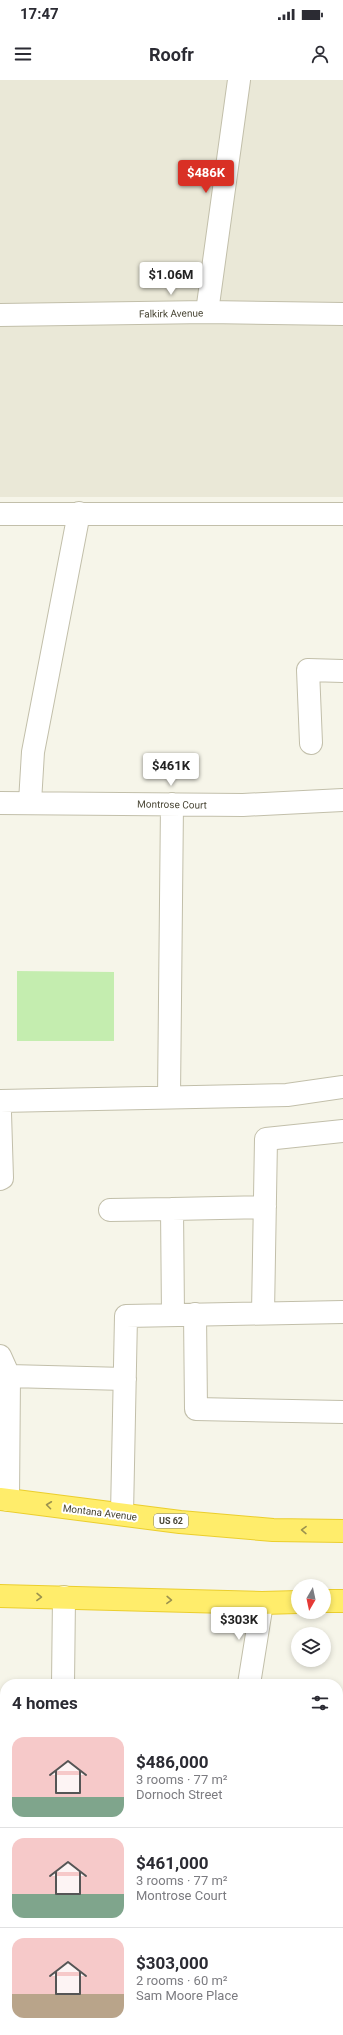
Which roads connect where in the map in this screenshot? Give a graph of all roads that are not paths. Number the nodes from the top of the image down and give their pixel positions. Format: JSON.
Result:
{"nodes":[{"id":1,"x":239,"y":80,"type":"edge"},
{"id":2,"x":207,"y":312,"type":"junction"},
{"id":3,"x":343,"y":314,"type":"edge"},
{"id":4,"x":0,"y":315,"type":"edge"},
{"id":5,"x":0,"y":514,"type":"edge"},
{"id":6,"x":79,"y":514,"type":"junction"},
{"id":7,"x":343,"y":514,"type":"edge"},
{"id":8,"x":343,"y":671,"type":"edge"},
{"id":9,"x":311,"y":743,"type":"dead end"},
{"id":10,"x":343,"y":800,"type":"edge"},
{"id":11,"x":30,"y":802,"type":"junction"},
{"id":12,"x":0,"y":803,"type":"edge"},
{"id":13,"x":172,"y":804,"type":"junction"},
{"id":14,"x":343,"y":1087,"type":"edge"},
{"id":15,"x":169,"y":1097,"type":"junction"},
{"id":16,"x":0,"y":1101,"type":"edge"},
{"id":17,"x":0,"y":1113,"type":"edge"},
{"id":18,"x":343,"y":1131,"type":"edge"},
{"id":19,"x":0,"y":1179,"type":"edge"},
{"id":20,"x":265,"y":1207,"type":"junction"},
{"id":21,"x":172,"y":1209,"type":"junction"},
{"id":22,"x":110,"y":1210,"type":"dead end"},
{"id":23,"x":343,"y":1312,"type":"edge"},
{"id":24,"x":263,"y":1313,"type":"junction"},
{"id":25,"x":172,"y":1314,"type":"junction"},
{"id":26,"x":195,"y":1314,"type":"junction"},
{"id":27,"x":0,"y":1356,"type":"edge"},
{"id":28,"x":9,"y":1376,"type":"junction"},
{"id":29,"x":125,"y":1379,"type":"junction"},
{"id":30,"x":343,"y":1412,"type":"edge"},
{"id":31,"x":4,"y":1499,"type":"edge"},
{"id":32,"x":122,"y":1514,"type":"junction"},
{"id":33,"x":343,"y":1530,"type":"edge"},
{"id":34,"x":0,"y":1596,"type":"edge"},
{"id":35,"x":64,"y":1597,"type":"junction"},
{"id":36,"x":331,"y":1601,"type":"edge"},
{"id":37,"x":343,"y":1601,"type":"edge"},
{"id":38,"x":291,"y":1602,"type":"edge"},
{"id":39,"x":262,"y":1603,"type":"junction"},
{"id":40,"x":62,"y":1679,"type":"edge"},
{"id":41,"x":250,"y":1679,"type":"edge"}],
"edges":[{"from":1,"to":2,"type":"street"},
{"from":2,"to":3,"type":"street","name":"Falkirk Avenue"},
{"from":2,"to":4,"type":"street","name":"Falkirk Avenue"},
{"from":5,"to":6,"type":"street"},
{"from":6,"to":7,"type":"street"},
{"from":6,"to":11,"type":"street"},
{"from":8,"to":9,"type":"street"},
{"from":10,"to":13,"type":"street","name":"Montrose Court"},
{"from":11,"to":12,"type":"street","name":"Montrose Court"},
{"from":11,"to":13,"type":"street","name":"Montrose Court"},
{"from":13,"to":15,"type":"street"},
{"from":14,"to":15,"type":"street"},
{"from":15,"to":16,"type":"street"},
{"from":17,"to":19,"type":"street"},
{"from":18,"to":20,"type":"street"},
{"from":20,"to":21,"type":"street"},
{"from":20,"to":24,"type":"street"},
{"from":21,"to":22,"type":"street"},
{"from":21,"to":25,"type":"street"},
{"from":23,"to":24,"type":"street"},
{"from":24,"to":26,"type":"street"},
{"from":25,"to":26,"type":"street"},
{"from":25,"to":29,"type":"street"},
{"from":26,"to":30,"type":"street"},
{"from":27,"to":28,"type":"street"},
{"from":28,"to":29,"type":"street"},
{"from":28,"to":31,"type":"street"},
{"from":29,"to":32,"type":"street"},
{"from":32,"to":31,"type":"highway","name":"Montana Avenue","number":"US 62","one_way":true},
{"from":33,"to":32,"type":"highway","name":"Montana Avenue","number":"US 62","one_way":true},
{"from":34,"to":35,"type":"highway","one_way":true},
{"from":35,"to":39,"type":"highway","one_way":true},
{"from":35,"to":40,"type":"street"},
{"from":36,"to":37,"type":"highway"},
{"from":38,"to":39,"type":"highway"},
{"from":39,"to":41,"type":"street"}]}
